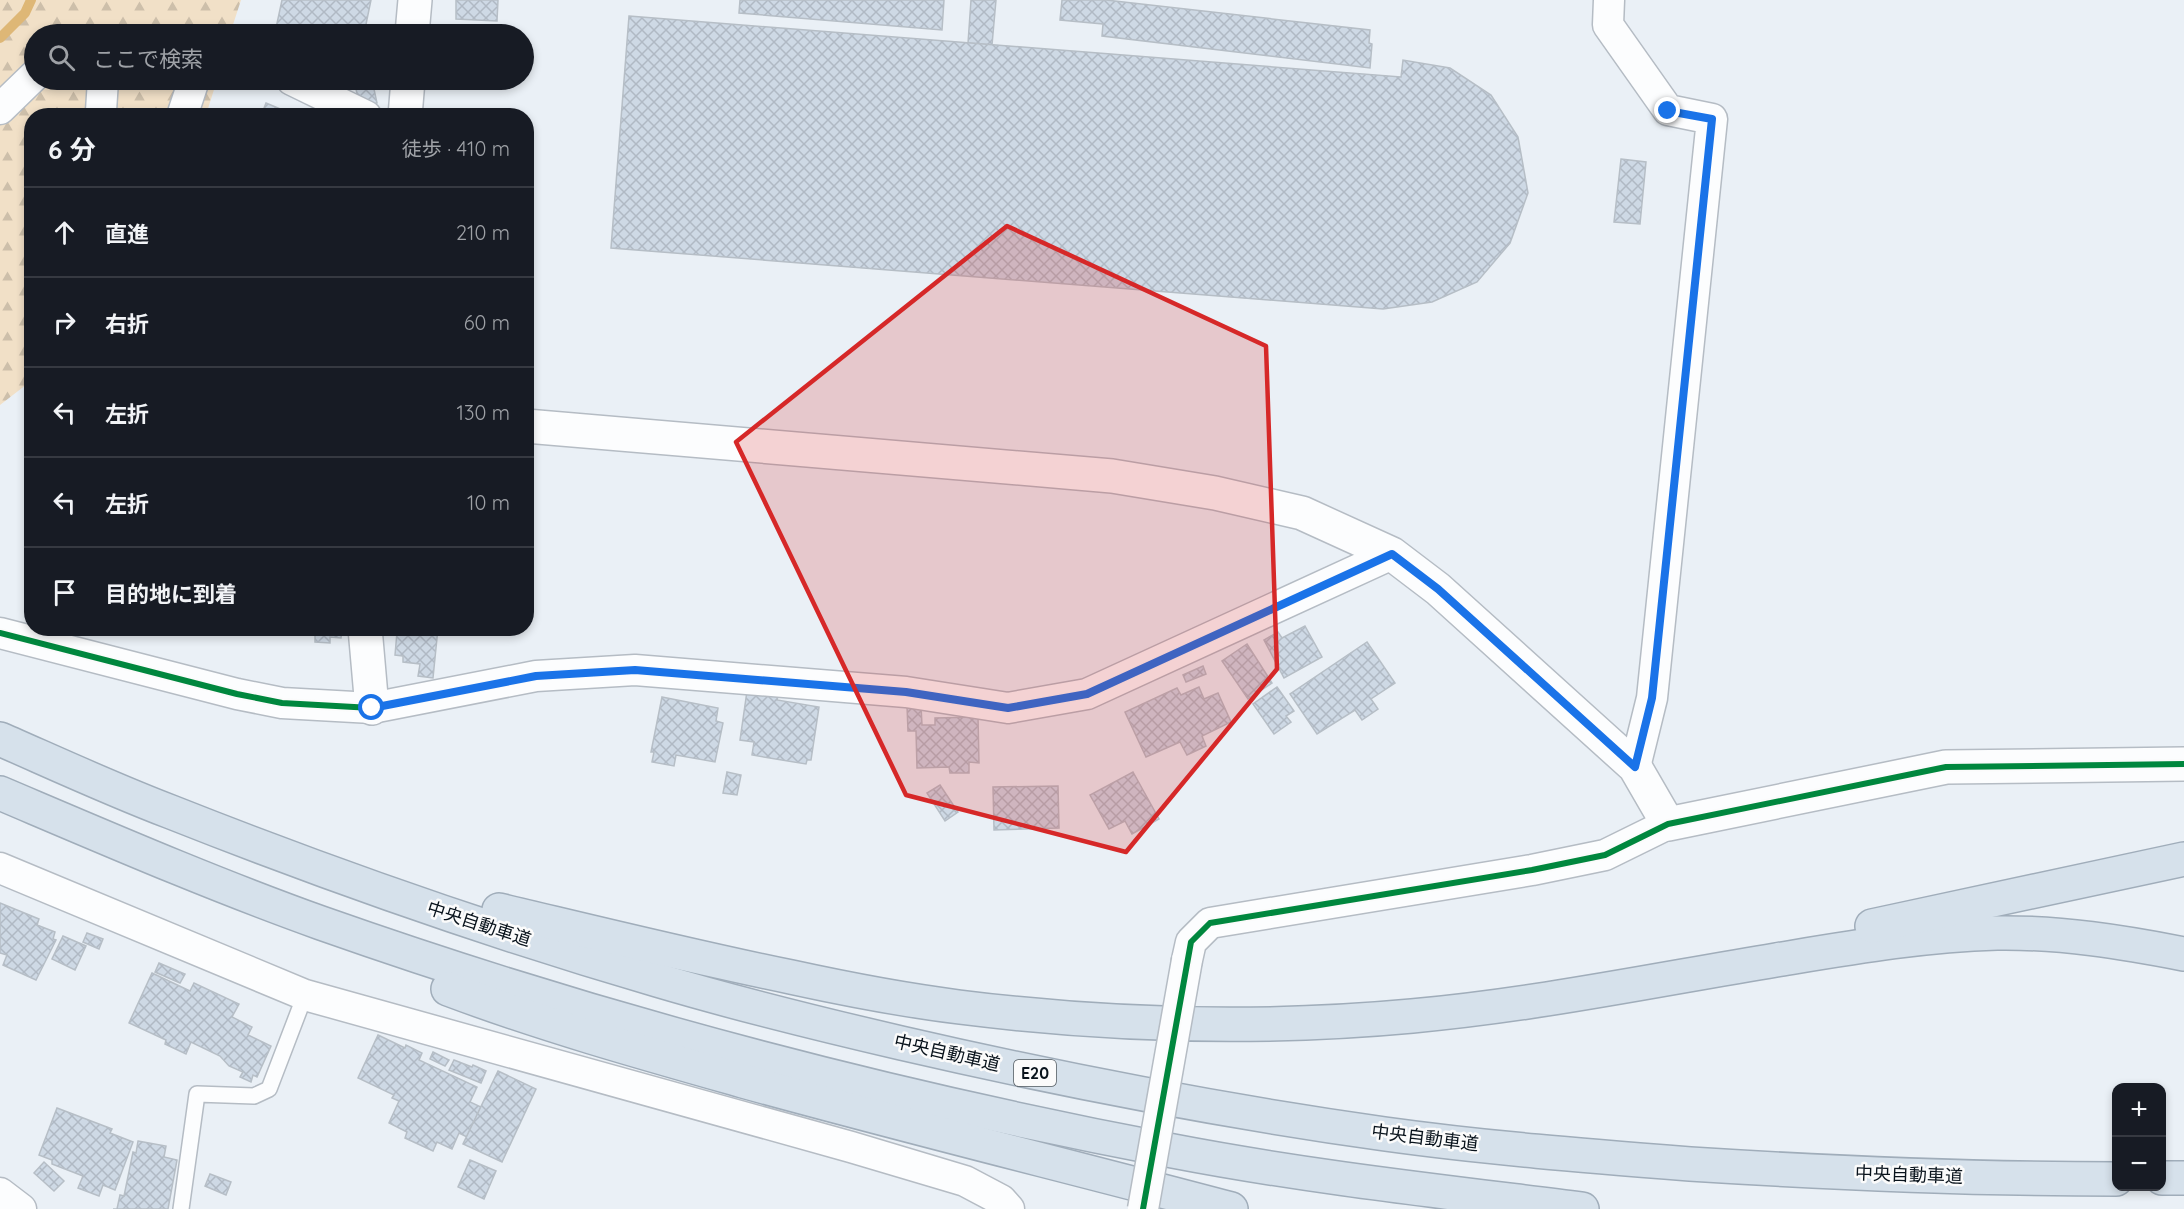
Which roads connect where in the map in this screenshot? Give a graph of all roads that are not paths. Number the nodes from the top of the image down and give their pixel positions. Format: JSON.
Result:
{"nodes":[{"id":1,"x":415,"y":0,"type":"edge"},
{"id":2,"x":1609,"y":0,"type":"edge"},
{"id":3,"x":413,"y":24,"type":"edge"},
{"id":4,"x":24,"y":86,"type":"edge"},
{"id":5,"x":102,"y":90,"type":"edge"},
{"id":6,"x":191,"y":90,"type":"edge"},
{"id":7,"x":313,"y":90,"type":"edge"},
{"id":8,"x":407,"y":90,"type":"edge"},
{"id":9,"x":100,"y":108,"type":"edge"},
{"id":10,"x":185,"y":108,"type":"edge"},
{"id":11,"x":350,"y":108,"type":"edge"},
{"id":12,"x":406,"y":108,"type":"edge"},
{"id":13,"x":0,"y":109,"type":"edge"},
{"id":14,"x":534,"y":427,"type":"edge"},
{"id":15,"x":1392,"y":554,"type":"junction"},
{"id":16,"x":0,"y":633,"type":"edge"},
{"id":17,"x":366,"y":636,"type":"edge"},
{"id":18,"x":372,"y":708,"type":"junction"},
{"id":19,"x":0,"y":739,"type":"edge"},
{"id":20,"x":2184,"y":764,"type":"edge"},
{"id":21,"x":1635,"y":767,"type":"junction"},
{"id":22,"x":0,"y":794,"type":"edge"},
{"id":23,"x":166,"y":811,"type":"junction"},
{"id":24,"x":1668,"y":824,"type":"junction"},
{"id":25,"x":2184,"y":859,"type":"edge"},
{"id":26,"x":0,"y":868,"type":"edge"},
{"id":27,"x":2184,"y":954,"type":"edge"},
{"id":28,"x":1604,"y":989,"type":"junction"},
{"id":29,"x":305,"y":995,"type":"junction"},
{"id":30,"x":2166,"y":1178,"type":"edge"},
{"id":31,"x":2184,"y":1178,"type":"edge"},
{"id":32,"x":2112,"y":1179,"type":"edge"},
{"id":33,"x":0,"y":1193,"type":"edge"},
{"id":34,"x":21,"y":1209,"type":"edge"},
{"id":35,"x":181,"y":1209,"type":"edge"},
{"id":36,"x":1009,"y":1209,"type":"edge"},
{"id":37,"x":1143,"y":1209,"type":"edge"},
{"id":38,"x":1232,"y":1209,"type":"edge"},
{"id":39,"x":1582,"y":1209,"type":"edge"}],
"edges":[{"from":1,"to":3,"type":"street"},
{"from":2,"to":21,"type":"street"},
{"from":4,"to":13,"type":"street"},
{"from":5,"to":9,"type":"street"},
{"from":6,"to":10,"type":"street"},
{"from":7,"to":11,"type":"street"},
{"from":8,"to":12,"type":"street"},
{"from":14,"to":15,"type":"street"},
{"from":15,"to":18,"type":"street"},
{"from":15,"to":21,"type":"street"},
{"from":16,"to":18,"type":"street"},
{"from":17,"to":18,"type":"street"},
{"from":19,"to":23,"type":"highway","name":"中央自動車道","number":"E20"},
{"from":20,"to":24,"type":"street"},
{"from":21,"to":24,"type":"street"},
{"from":22,"to":38,"type":"highway"},
{"from":22,"to":39,"type":"highway"},
{"from":23,"to":28,"type":"highway"},
{"from":23,"to":32,"type":"highway","name":"中央自動車道","number":"E20"},
{"from":24,"to":37,"type":"street","bridge":true},
{"from":25,"to":28,"type":"highway"},
{"from":26,"to":29,"type":"street"},
{"from":27,"to":28,"type":"highway"},
{"from":29,"to":35,"type":"lane"},
{"from":29,"to":36,"type":"street"},
{"from":30,"to":31,"type":"highway"},
{"from":33,"to":34,"type":"street"}]}
